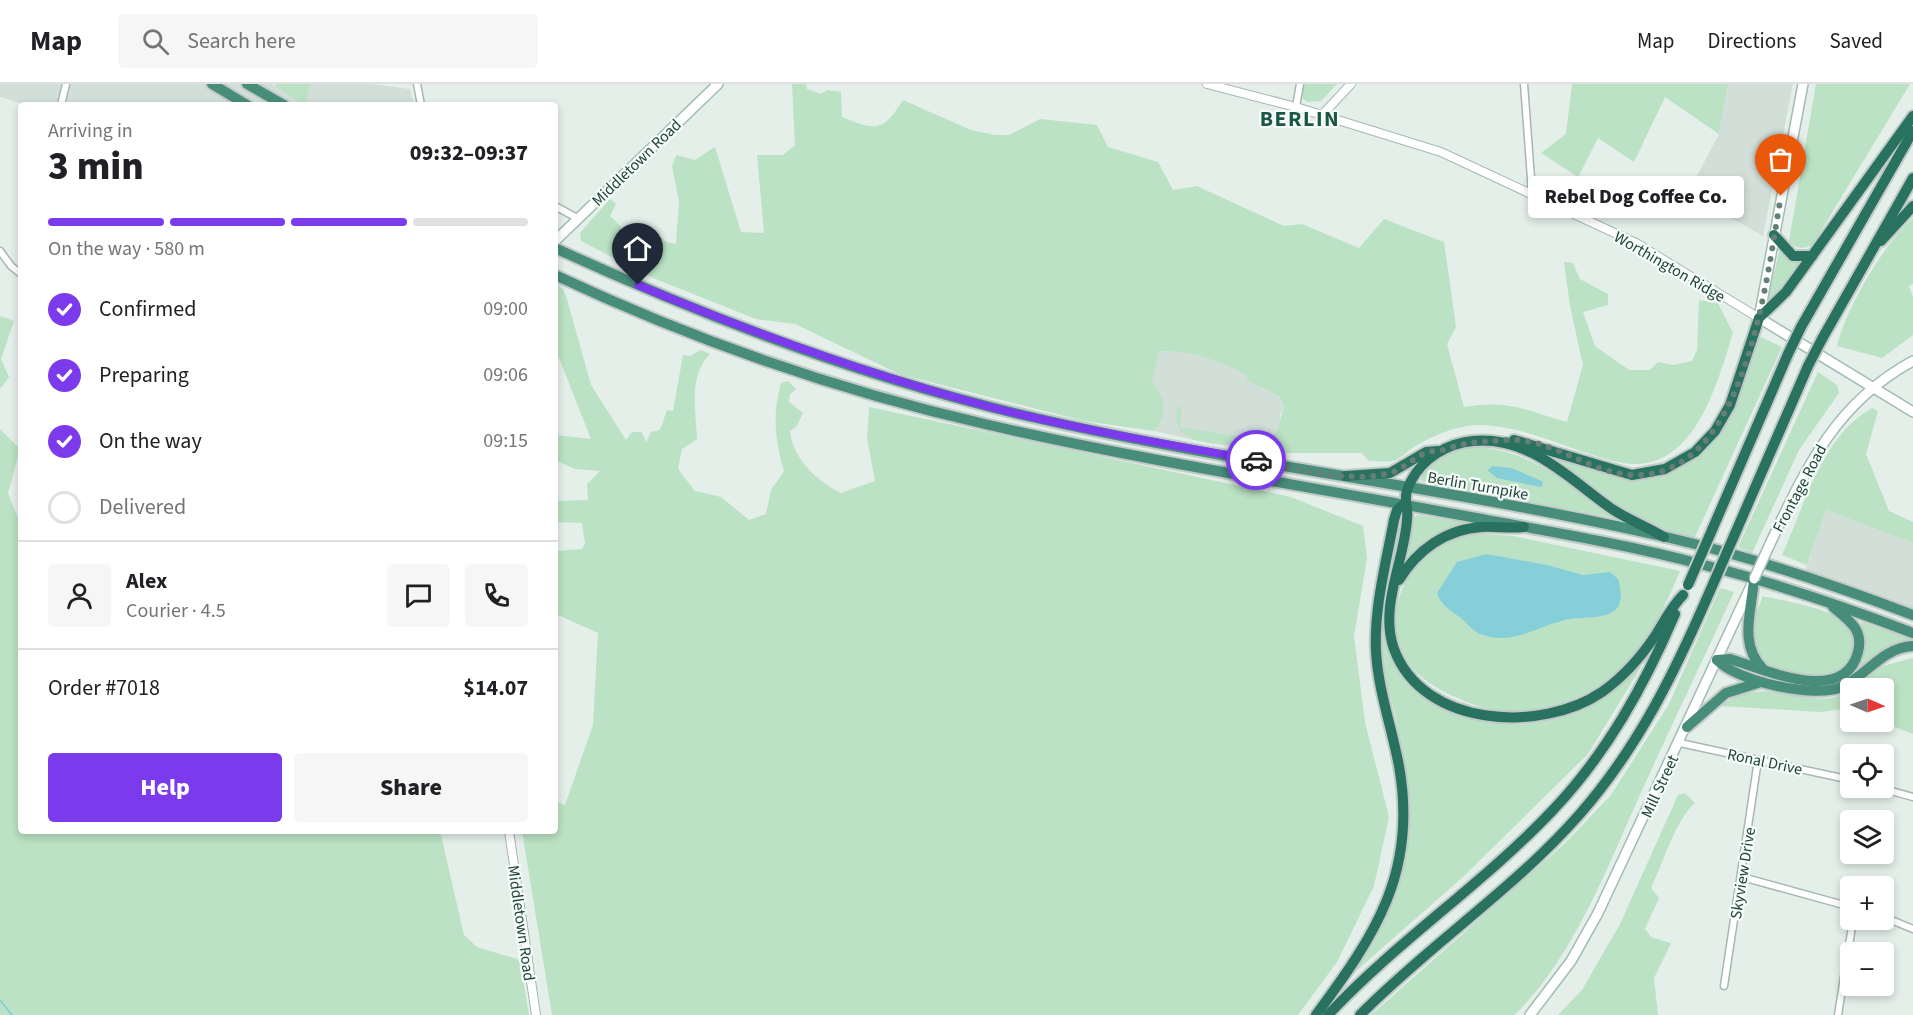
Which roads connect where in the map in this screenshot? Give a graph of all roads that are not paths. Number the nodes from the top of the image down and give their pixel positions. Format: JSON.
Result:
{"nodes":[{"id":1,"x":66,"y":84,"type":"edge"},
{"id":2,"x":212,"y":84,"type":"edge"},
{"id":3,"x":248,"y":84,"type":"edge"},
{"id":4,"x":417,"y":84,"type":"edge"},
{"id":5,"x":718,"y":84,"type":"edge"},
{"id":6,"x":1206,"y":84,"type":"edge"},
{"id":7,"x":1300,"y":84,"type":"edge"},
{"id":8,"x":1351,"y":84,"type":"edge"},
{"id":9,"x":1524,"y":84,"type":"edge"},
{"id":10,"x":1803,"y":84,"type":"edge"},
{"id":11,"x":62,"y":102,"type":"edge"},
{"id":12,"x":242,"y":102,"type":"edge"},
{"id":13,"x":279,"y":102,"type":"edge"},
{"id":14,"x":420,"y":102,"type":"edge"},
{"id":15,"x":1296,"y":107,"type":"junction"},
{"id":16,"x":1322,"y":115,"type":"junction"},
{"id":17,"x":1913,"y":116,"type":"edge"},
{"id":18,"x":1913,"y":132,"type":"edge"},
{"id":19,"x":1913,"y":178,"type":"edge"},
{"id":20,"x":1532,"y":192,"type":"junction"},
{"id":21,"x":1913,"y":206,"type":"edge"},
{"id":22,"x":558,"y":208,"type":"edge"},
{"id":23,"x":577,"y":218,"type":"junction"},
{"id":24,"x":1773,"y":235,"type":"junction"},
{"id":25,"x":558,"y":238,"type":"edge"},
{"id":26,"x":1872,"y":248,"type":"junction"},
{"id":27,"x":558,"y":249,"type":"edge"},
{"id":28,"x":0,"y":251,"type":"edge"},
{"id":29,"x":1812,"y":256,"type":"junction"},
{"id":30,"x":18,"y":272,"type":"edge"},
{"id":31,"x":558,"y":276,"type":"edge"},
{"id":32,"x":1759,"y":318,"type":"junction"},
{"id":33,"x":1913,"y":361,"type":"edge"},
{"id":34,"x":1874,"y":387,"type":"junction"},
{"id":35,"x":1913,"y":412,"type":"edge"},
{"id":36,"x":1496,"y":442,"type":"junction"},
{"id":37,"x":1441,"y":451,"type":"junction"},
{"id":38,"x":1345,"y":476,"type":"junction"},
{"id":39,"x":1408,"y":488,"type":"junction"},
{"id":40,"x":1404,"y":504,"type":"junction"},
{"id":41,"x":1524,"y":526,"type":"junction"},
{"id":42,"x":1664,"y":537,"type":"junction"},
{"id":43,"x":1754,"y":579,"type":"joint"},
{"id":44,"x":1394,"y":588,"type":"junction"},
{"id":45,"x":1685,"y":590,"type":"junction"},
{"id":46,"x":1748,"y":602,"type":"junction"},
{"id":47,"x":1825,"y":602,"type":"junction"},
{"id":48,"x":1913,"y":615,"type":"edge"},
{"id":49,"x":1913,"y":633,"type":"edge"},
{"id":50,"x":1913,"y":646,"type":"edge"},
{"id":51,"x":1718,"y":660,"type":"junction"},
{"id":52,"x":1766,"y":676,"type":"junction"},
{"id":53,"x":1687,"y":727,"type":"junction"},
{"id":54,"x":1680,"y":742,"type":"junction"},
{"id":55,"x":1758,"y":760,"type":"junction"},
{"id":56,"x":1840,"y":778,"type":"edge"},
{"id":57,"x":1894,"y":792,"type":"edge"},
{"id":58,"x":1913,"y":797,"type":"edge"},
{"id":59,"x":509,"y":834,"type":"edge"},
{"id":60,"x":1742,"y":877,"type":"junction"},
{"id":61,"x":1840,"y":904,"type":"edge"},
{"id":62,"x":1894,"y":921,"type":"edge"},
{"id":63,"x":1913,"y":929,"type":"edge"},
{"id":64,"x":1851,"y":930,"type":"edge"},
{"id":65,"x":1724,"y":986,"type":"dead end"},
{"id":66,"x":536,"y":1015,"type":"edge"},
{"id":67,"x":1316,"y":1015,"type":"edge"},
{"id":68,"x":1328,"y":1015,"type":"edge"},
{"id":69,"x":1360,"y":1015,"type":"edge"},
{"id":70,"x":1530,"y":1015,"type":"edge"},
{"id":71,"x":1838,"y":1015,"type":"edge"}],
"edges":[{"from":1,"to":11,"type":"street"},
{"from":2,"to":12,"type":"highway"},
{"from":3,"to":13,"type":"highway"},
{"from":4,"to":14,"type":"street"},
{"from":5,"to":23,"type":"main road","name":"Middletown Road"},
{"from":6,"to":15,"type":"street","name":"Worthington Ridge"},
{"from":7,"to":15,"type":"street"},
{"from":8,"to":16,"type":"street"},
{"from":9,"to":20,"type":"street"},
{"from":10,"to":24,"type":"main road"},
{"from":15,"to":16,"type":"street","name":"Worthington Ridge"},
{"from":16,"to":20,"type":"street","name":"Worthington Ridge"},
{"from":17,"to":29,"type":"highway"},
{"from":18,"to":45,"type":"highway","bridge":true},
{"from":19,"to":26,"type":"highway"},
{"from":20,"to":32,"type":"street","name":"Worthington Ridge"},
{"from":21,"to":26,"type":"highway"},
{"from":22,"to":23,"type":"street"},
{"from":23,"to":25,"type":"main road","name":"Middletown Road"},
{"from":24,"to":29,"type":"highway"},
{"from":24,"to":32,"type":"main road"},
{"from":26,"to":69,"type":"highway","bridge":true},
{"from":27,"to":38,"type":"highway","name":"Berlin Turnpike"},
{"from":28,"to":30,"type":"street"},
{"from":29,"to":32,"type":"highway"},
{"from":31,"to":40,"type":"highway","name":"Berlin Turnpike"},
{"from":32,"to":34,"type":"main road","name":"Worthington Ridge"},
{"from":32,"to":36,"type":"highway"},
{"from":33,"to":34,"type":"main road","name":"Frontage Road"},
{"from":34,"to":35,"type":"main road","name":"Worthington Ridge"},
{"from":34,"to":43,"type":"main road","name":"Frontage Road","bridge":true},
{"from":36,"to":37,"type":"highway"},
{"from":36,"to":42,"type":"highway"},
{"from":37,"to":38,"type":"highway"},
{"from":37,"to":39,"type":"highway"},
{"from":38,"to":39,"type":"highway","name":"Berlin Turnpike"},
{"from":39,"to":40,"type":"highway"},
{"from":39,"to":42,"type":"highway","name":"Berlin Turnpike"},
{"from":40,"to":41,"type":"highway","name":"Berlin Turnpike"},
{"from":40,"to":44,"type":"highway"},
{"from":40,"to":67,"type":"highway"},
{"from":41,"to":44,"type":"highway"},
{"from":41,"to":47,"type":"highway","name":"Berlin Turnpike"},
{"from":42,"to":48,"type":"highway","name":"Berlin Turnpike"},
{"from":43,"to":46,"type":"highway"},
{"from":44,"to":45,"type":"highway"},
{"from":45,"to":68,"type":"highway"},
{"from":46,"to":51,"type":"main road","name":"Mill Street"},
{"from":46,"to":52,"type":"highway"},
{"from":47,"to":49,"type":"highway","name":"Berlin Turnpike"},
{"from":47,"to":52,"type":"highway"},
{"from":50,"to":52,"type":"highway"},
{"from":51,"to":52,"type":"highway"},
{"from":51,"to":53,"type":"main road","name":"Mill Street"},
{"from":52,"to":53,"type":"highway"},
{"from":53,"to":54,"type":"main road","name":"Mill Street"},
{"from":54,"to":55,"type":"street","name":"Ronal Drive"},
{"from":54,"to":70,"type":"main road","name":"Mill Street"},
{"from":55,"to":56,"type":"street","name":"Ronal Drive"},
{"from":55,"to":60,"type":"street","name":"Skyview Drive"},
{"from":57,"to":58,"type":"street"},
{"from":59,"to":66,"type":"street","name":"Middletown Road"},
{"from":60,"to":61,"type":"street"},
{"from":60,"to":65,"type":"street","name":"Skyview Drive"},
{"from":62,"to":63,"type":"street"},
{"from":64,"to":71,"type":"street"}]}
